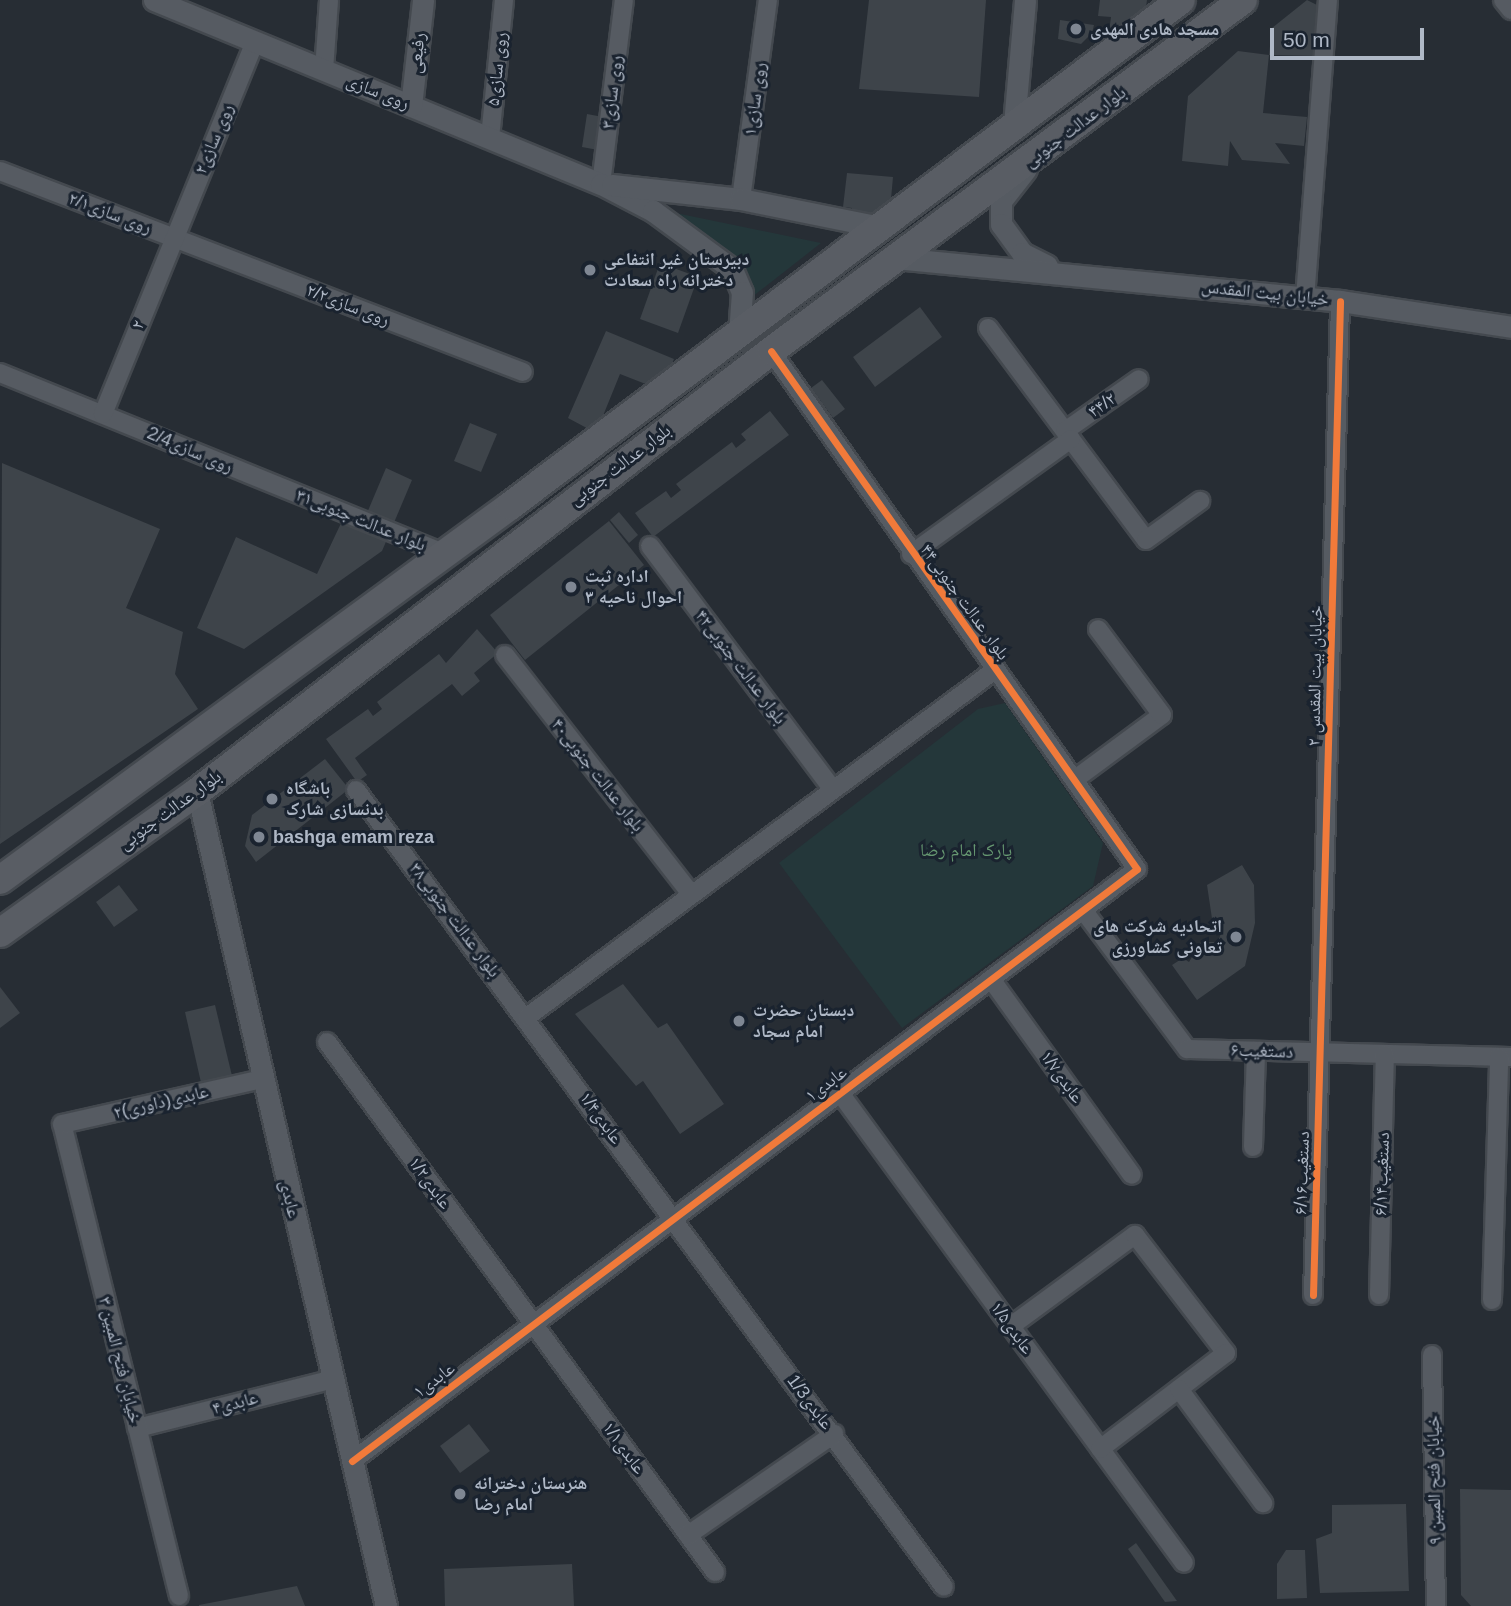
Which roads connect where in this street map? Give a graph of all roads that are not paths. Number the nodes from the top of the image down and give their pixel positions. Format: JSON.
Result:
{"nodes":[{"id":1,"x":155,"y":0,"type":"edge"},
{"id":2,"x":329,"y":0,"type":"edge"},
{"id":3,"x":423,"y":0,"type":"edge"},
{"id":4,"x":504,"y":0,"type":"edge"},
{"id":5,"x":624,"y":0,"type":"edge"},
{"id":6,"x":768,"y":0,"type":"edge"},
{"id":7,"x":1024,"y":0,"type":"edge"},
{"id":8,"x":1181,"y":0,"type":"edge"},
{"id":9,"x":1242,"y":0,"type":"edge"},
{"id":10,"x":1328,"y":0,"type":"edge"},
{"id":11,"x":1503,"y":0,"type":"edge"},
{"id":12,"x":185,"y":6,"type":"edge"},
{"id":13,"x":1511,"y":10,"type":"edge"},
{"id":14,"x":255,"y":41,"type":"junction"},
{"id":15,"x":1124,"y":43,"type":"junction"},
{"id":16,"x":324,"y":70,"type":"junction"},
{"id":17,"x":1146,"y":72,"type":"junction"},
{"id":18,"x":411,"y":106,"type":"junction"},
{"id":19,"x":1014,"y":124,"type":"junction"},
{"id":20,"x":490,"y":138,"type":"junction"},
{"id":21,"x":1036,"y":156,"type":"junction"},
{"id":22,"x":0,"y":171,"type":"edge"},
{"id":23,"x":601,"y":184,"type":"junction"},
{"id":24,"x":741,"y":199,"type":"junction"},
{"id":25,"x":880,"y":227,"type":"junction"},
{"id":26,"x":173,"y":237,"type":"junction"},
{"id":27,"x":895,"y":258,"type":"junction"},
{"id":28,"x":1059,"y":271,"type":"junction"},
{"id":29,"x":1305,"y":298,"type":"junction"},
{"id":30,"x":1340,"y":301,"type":"junction"},
{"id":31,"x":1511,"y":326,"type":"edge"},
{"id":32,"x":988,"y":328,"type":"dead end"},
{"id":33,"x":739,"y":334,"type":"junction"},
{"id":34,"x":771,"y":351,"type":"junction"},
{"id":35,"x":523,"y":372,"type":"dead end"},
{"id":36,"x":0,"y":373,"type":"edge"},
{"id":37,"x":1139,"y":379,"type":"dead end"},
{"id":38,"x":103,"y":414,"type":"junction"},
{"id":39,"x":1068,"y":435,"type":"junction"},
{"id":40,"x":560,"y":469,"type":"junction"},
{"id":41,"x":276,"y":487,"type":"joint"},
{"id":42,"x":580,"y":496,"type":"junction"},
{"id":43,"x":1200,"y":501,"type":"dead end"},
{"id":44,"x":650,"y":546,"type":"dead end"},
{"id":45,"x":445,"y":554,"type":"junction"},
{"id":46,"x":911,"y":554,"type":"junction"},
{"id":47,"x":1098,"y":629,"type":"dead end"},
{"id":48,"x":505,"y":655,"type":"dead end"},
{"id":49,"x":995,"y":670,"type":"junction"},
{"id":50,"x":1074,"y":780,"type":"junction"},
{"id":51,"x":832,"y":788,"type":"junction"},
{"id":52,"x":356,"y":790,"type":"dead end"},
{"id":53,"x":197,"y":792,"type":"junction"},
{"id":54,"x":1137,"y":869,"type":"joint"},
{"id":55,"x":0,"y":880,"type":"edge"},
{"id":56,"x":691,"y":894,"type":"junction"},
{"id":57,"x":1083,"y":910,"type":"junction"},
{"id":58,"x":0,"y":933,"type":"edge"},
{"id":59,"x":991,"y":979,"type":"junction"},
{"id":60,"x":527,"y":1017,"type":"junction"},
{"id":61,"x":327,"y":1041,"type":"dead end"},
{"id":62,"x":1256,"y":1051,"type":"junction"},
{"id":63,"x":1322,"y":1052,"type":"junction"},
{"id":64,"x":1385,"y":1054,"type":"junction"},
{"id":65,"x":1505,"y":1057,"type":"edge"},
{"id":66,"x":261,"y":1079,"type":"junction"},
{"id":67,"x":840,"y":1093,"type":"junction"},
{"id":68,"x":62,"y":1125,"type":"joint"},
{"id":69,"x":1253,"y":1147,"type":"dead end"},
{"id":70,"x":1132,"y":1175,"type":"dead end"},
{"id":71,"x":674,"y":1219,"type":"junction"},
{"id":72,"x":1379,"y":1294,"type":"dead end"},
{"id":73,"x":1313,"y":1295,"type":"dead end"},
{"id":74,"x":1492,"y":1300,"type":"dead end"},
{"id":75,"x":534,"y":1324,"type":"junction"},
{"id":76,"x":1011,"y":1326,"type":"junction"},
{"id":77,"x":1432,"y":1355,"type":"dead end"},
{"id":78,"x":333,"y":1379,"type":"junction"},
{"id":79,"x":1179,"y":1390,"type":"junction"},
{"id":80,"x":137,"y":1428,"type":"junction"},
{"id":81,"x":834,"y":1434,"type":"junction"},
{"id":82,"x":1100,"y":1449,"type":"junction"},
{"id":83,"x":352,"y":1461,"type":"junction"},
{"id":84,"x":1263,"y":1503,"type":"dead end"},
{"id":85,"x":688,"y":1535,"type":"junction"},
{"id":86,"x":1184,"y":1563,"type":"dead end"},
{"id":87,"x":715,"y":1572,"type":"dead end"},
{"id":88,"x":944,"y":1587,"type":"dead end"},
{"id":89,"x":179,"y":1596,"type":"dead end"},
{"id":90,"x":386,"y":1606,"type":"edge"},
{"id":91,"x":1436,"y":1606,"type":"edge"}],
"edges":[{"from":1,"to":12,"type":"street","name":"روی سازی"},
{"from":2,"to":16,"type":"street"},
{"from":3,"to":18,"type":"street","name":"رفیعی"},
{"from":4,"to":20,"type":"street","name":"روی سازی۵"},
{"from":5,"to":23,"type":"street","name":"روی سازی۳"},
{"from":6,"to":24,"type":"street","name":"روی سازی۱"},
{"from":7,"to":19,"type":"street"},
{"from":8,"to":15,"type":"main road","name":"بلوار عدالت جنوبی"},
{"from":9,"to":17,"type":"main road","name":"بلوار عدالت جنوبی"},
{"from":10,"to":29,"type":"street"},
{"from":11,"to":13,"type":"street"},
{"from":12,"to":14,"type":"street","name":"روی سازی"},
{"from":14,"to":16,"type":"street","name":"روی سازی"},
{"from":14,"to":26,"type":"street","name":"روی سازی۲"},
{"from":15,"to":17,"type":"main road"},
{"from":15,"to":19,"type":"main road","name":"بلوار عدالت جنوبی"},
{"from":16,"to":18,"type":"street","name":"روی سازی"},
{"from":17,"to":21,"type":"main road","name":"بلوار عدالت جنوبی"},
{"from":18,"to":20,"type":"street","name":"روی سازی"},
{"from":19,"to":25,"type":"main road","name":"بلوار عدالت جنوبی"},
{"from":20,"to":23,"type":"street","name":"روی سازی"},
{"from":21,"to":27,"type":"main road","name":"بلوار عدالت جنوبی"},
{"from":21,"to":28,"type":"street"},
{"from":22,"to":26,"type":"street","name":"روی سازی۲/۱"},
{"from":23,"to":24,"type":"street"},
{"from":23,"to":33,"type":"street"},
{"from":24,"to":25,"type":"street"},
{"from":25,"to":33,"type":"main road","name":"بلوار عدالت جنوبی"},
{"from":26,"to":35,"type":"street","name":"روی سازی۲/۲"},
{"from":26,"to":38,"type":"street","name":"۲"},
{"from":27,"to":28,"type":"street","name":"خیابان بیت المقدس"},
{"from":27,"to":34,"type":"main road","name":"بلوار عدالت جنوبی"},
{"from":28,"to":29,"type":"street","name":"خیابان بیت المقدس"},
{"from":29,"to":30,"type":"street","name":"خیابان بیت المقدس"},
{"from":30,"to":31,"type":"street","name":"خیابان بیت المقدس"},
{"from":30,"to":63,"type":"street","name":"خیابان بیت المقدس ۲"},
{"from":32,"to":39,"type":"street"},
{"from":33,"to":40,"type":"main road","name":"بلوار عدالت جنوبی"},
{"from":34,"to":42,"type":"main road","name":"بلوار عدالت جنوبی"},
{"from":34,"to":46,"type":"street","name":"بلوار عدالت جنوبی۴۴"},
{"from":36,"to":38,"type":"street","name":"روی سازی2/4"},
{"from":37,"to":39,"type":"street","name":"۴۴/۲"},
{"from":38,"to":41,"type":"street","name":"روی سازی2/4"},
{"from":39,"to":43,"type":"street"},
{"from":39,"to":46,"type":"street","name":"۴۴/۲"},
{"from":40,"to":42,"type":"main road"},
{"from":40,"to":45,"type":"main road","name":"بلوار عدالت جنوبی"},
{"from":41,"to":45,"type":"street","name":"بلوار عدالت جنوبی۳۱"},
{"from":42,"to":53,"type":"main road","name":"بلوار عدالت جنوبی"},
{"from":44,"to":51,"type":"street","name":"بلوار عدالت جنوبی۴۲"},
{"from":45,"to":55,"type":"main road","name":"بلوار عدالت جنوبی"},
{"from":46,"to":49,"type":"street","name":"بلوار عدالت جنوبی۴۴"},
{"from":47,"to":50,"type":"street"},
{"from":48,"to":56,"type":"street","name":"بلوار عدالت جنوبی۴۰"},
{"from":49,"to":50,"type":"street","name":"بلوار عدالت جنوبی۴۴"},
{"from":49,"to":51,"type":"street"},
{"from":50,"to":54,"type":"street","name":"بلوار عدالت جنوبی۴۴"},
{"from":51,"to":56,"type":"street"},
{"from":52,"to":60,"type":"street","name":"بلوار عدالت جنوبی۳۸"},
{"from":53,"to":58,"type":"main road","name":"بلوار عدالت جنوبی"},
{"from":53,"to":66,"type":"street","name":"عابدی"},
{"from":54,"to":57,"type":"street","name":"۱عابدی"},
{"from":56,"to":60,"type":"street"},
{"from":57,"to":59,"type":"street","name":"۱عابدی"},
{"from":57,"to":62,"type":"street","name":"دستغیب۶"},
{"from":59,"to":67,"type":"street","name":"۱عابدی"},
{"from":59,"to":70,"type":"street","name":"عابدی۱/۷"},
{"from":60,"to":71,"type":"street","name":"عابدی۱/۴"},
{"from":61,"to":75,"type":"street","name":"عابدی۱/۲"},
{"from":62,"to":63,"type":"street","name":"دستغیب۶"},
{"from":62,"to":69,"type":"street"},
{"from":63,"to":64,"type":"street","name":"دستغیب۶"},
{"from":63,"to":73,"type":"street","name":"دستغیب۶/۱۶"},
{"from":64,"to":65,"type":"street","name":"دستغیب۶"},
{"from":64,"to":72,"type":"street","name":"دستغیب۶/۱۴"},
{"from":65,"to":74,"type":"street"},
{"from":66,"to":68,"type":"street","name":"۲عابدی(داوری)"},
{"from":66,"to":78,"type":"street","name":"عابدی"},
{"from":67,"to":71,"type":"street","name":"۱عابدی"},
{"from":67,"to":76,"type":"street","name":"عابدی۱/۵"},
{"from":68,"to":80,"type":"street","name":"خیابان فتح المبین ۳"},
{"from":71,"to":75,"type":"street","name":"۱عابدی"},
{"from":71,"to":81,"type":"street","name":"عابدی1/3"},
{"from":75,"to":83,"type":"street","name":"عابدی۱"},
{"from":75,"to":85,"type":"street","name":"عابدی۱/۱"},
{"from":76,"to":79,"type":"street"},
{"from":76,"to":82,"type":"street","name":"عابدی۱/۵"},
{"from":77,"to":91,"type":"street","name":"خیابان فتح المبین ۹"},
{"from":78,"to":80,"type":"street","name":"عابدی۴"},
{"from":78,"to":83,"type":"street","name":"عابدی"},
{"from":79,"to":82,"type":"street"},
{"from":79,"to":84,"type":"street"},
{"from":80,"to":89,"type":"street","name":"خیابان فتح المبین ۳"},
{"from":81,"to":85,"type":"street"},
{"from":81,"to":88,"type":"street","name":"عابدی1/3"},
{"from":82,"to":86,"type":"street","name":"عابدی۱/۵"},
{"from":83,"to":90,"type":"street","name":"عابدی"},
{"from":85,"to":87,"type":"street","name":"عابدی۱/۱"}]}
